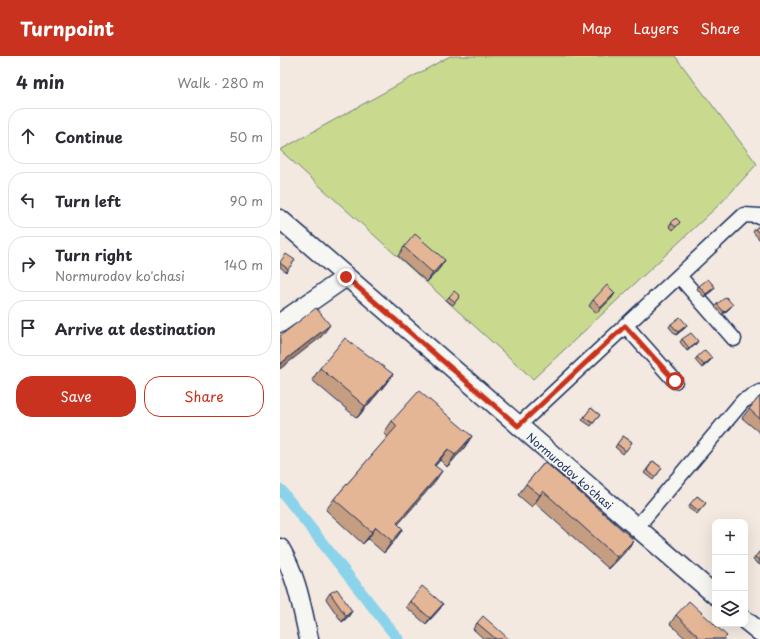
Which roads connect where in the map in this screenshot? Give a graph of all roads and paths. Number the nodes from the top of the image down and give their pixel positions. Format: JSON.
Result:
{"nodes":[{"id":1,"x":760,"y":216,"type":"edge"},
{"id":2,"x":280,"y":219,"type":"edge"},
{"id":3,"x":679,"y":276,"type":"junction"},
{"id":4,"x":346,"y":277,"type":"junction"},
{"id":5,"x":280,"y":323,"type":"edge"},
{"id":6,"x":625,"y":326,"type":"junction"},
{"id":7,"x":734,"y":339,"type":"dead end"},
{"id":8,"x":675,"y":381,"type":"dead end"},
{"id":9,"x":760,"y":392,"type":"edge"},
{"id":10,"x":518,"y":426,"type":"junction"},
{"id":11,"x":636,"y":528,"type":"junction"},
{"id":12,"x":280,"y":548,"type":"edge"},
{"id":13,"x":712,"y":592,"type":"edge"},
{"id":14,"x":748,"y":622,"type":"edge"},
{"id":15,"x":760,"y":632,"type":"edge"},
{"id":16,"x":309,"y":639,"type":"edge"}],
"edges":[{"from":1,"to":3,"type":"street"},
{"from":2,"to":4,"type":"main road","name":"Normurodov ko'chasi"},
{"from":3,"to":6,"type":"street"},
{"from":3,"to":7,"type":"street"},
{"from":4,"to":5,"type":"main road"},
{"from":4,"to":10,"type":"main road","name":"Normurodov ko'chasi"},
{"from":6,"to":8,"type":"street"},
{"from":6,"to":10,"type":"street"},
{"from":9,"to":11,"type":"street"},
{"from":10,"to":11,"type":"main road","name":"Normurodov ko'chasi"},
{"from":11,"to":13,"type":"main road","name":"Normurodov ko'chasi"},
{"from":12,"to":16,"type":"main road"},
{"from":14,"to":15,"type":"main road"}]}
